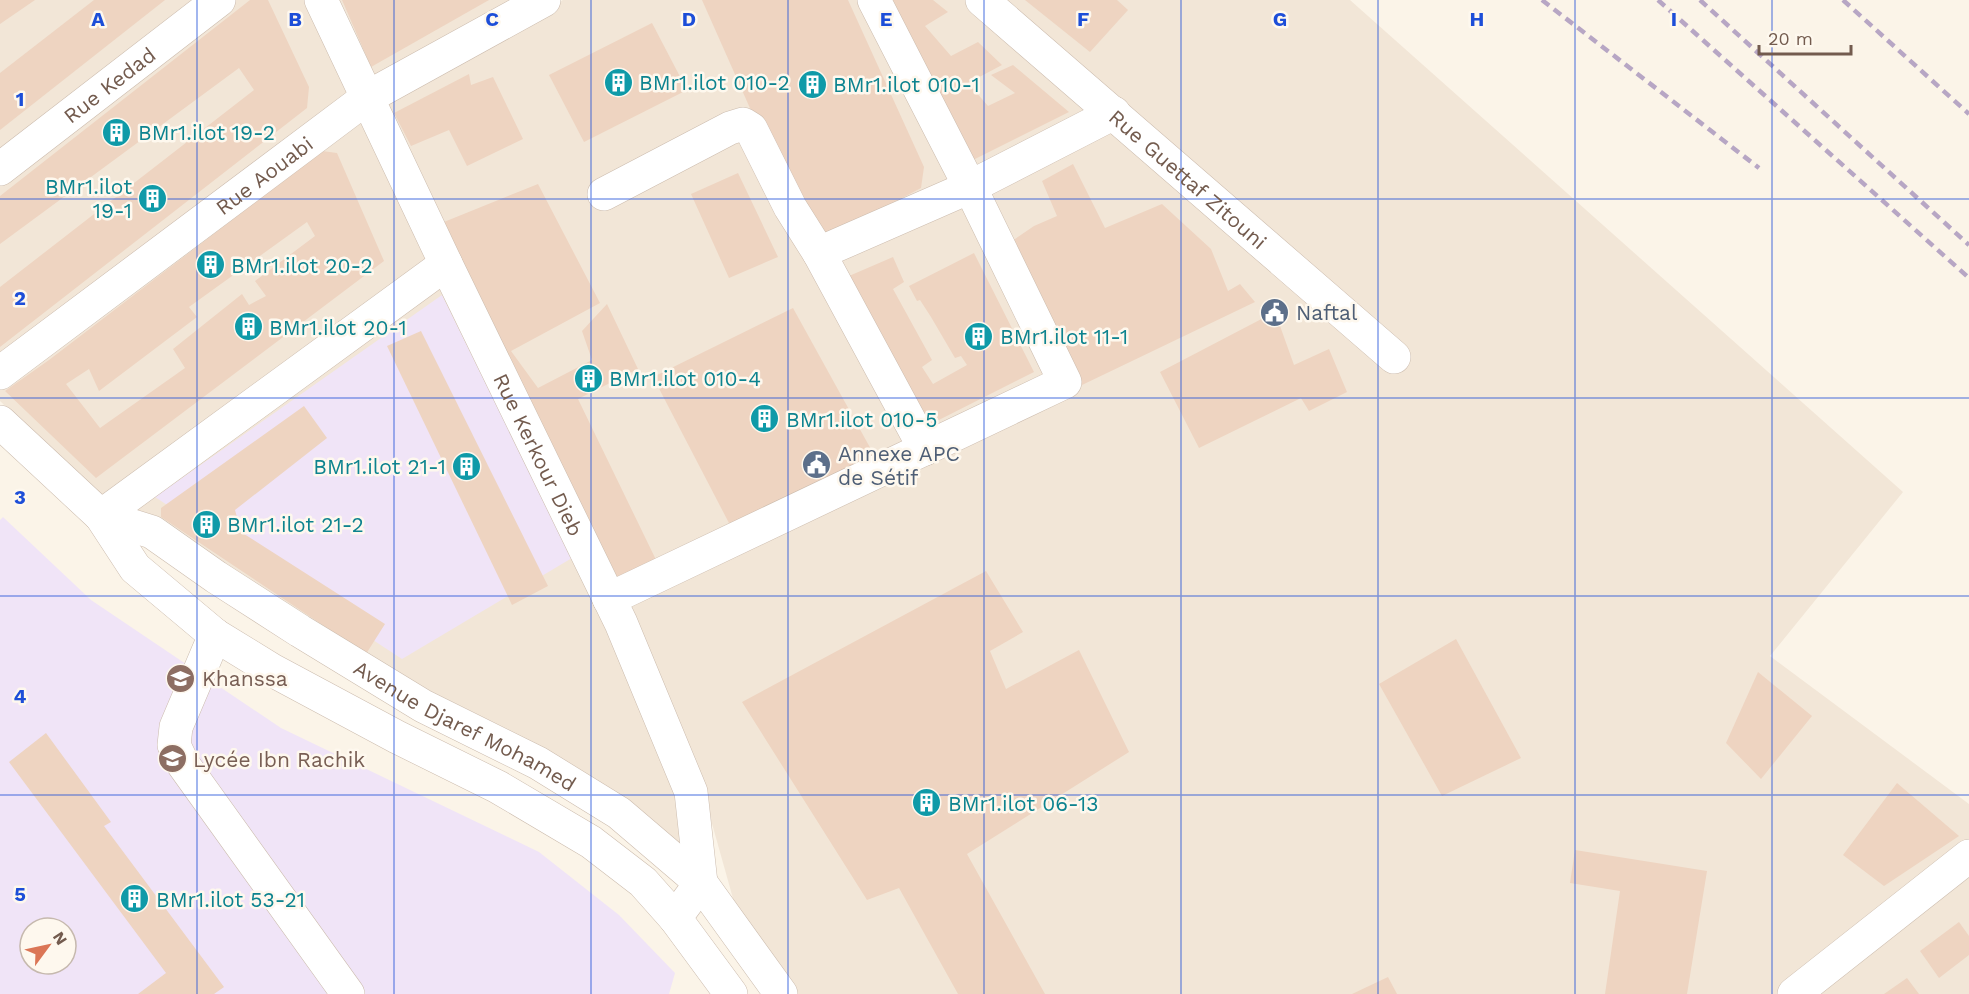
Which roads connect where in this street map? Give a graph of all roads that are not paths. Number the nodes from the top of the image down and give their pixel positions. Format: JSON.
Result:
{"nodes":[{"id":1,"x":219,"y":0,"type":"edge"},
{"id":2,"x":321,"y":0,"type":"edge"},
{"id":3,"x":544,"y":0,"type":"edge"},
{"id":4,"x":874,"y":0,"type":"edge"},
{"id":5,"x":982,"y":0,"type":"edge"},
{"id":6,"x":368,"y":97,"type":"junction"},
{"id":7,"x":1114,"y":113,"type":"junction"},
{"id":8,"x":0,"y":169,"type":"edge"},
{"id":9,"x":970,"y":187,"type":"junction"},
{"id":10,"x":604,"y":194,"type":"dead end"},
{"id":11,"x":819,"y":253,"type":"junction"},
{"id":12,"x":446,"y":264,"type":"junction"},
{"id":13,"x":1394,"y":357,"type":"dead end"},
{"id":14,"x":0,"y":373,"type":"edge"},
{"id":15,"x":0,"y":422,"type":"edge"},
{"id":16,"x":926,"y":449,"type":"junction"},
{"id":17,"x":101,"y":516,"type":"junction"},
{"id":18,"x":609,"y":599,"type":"junction"},
{"id":19,"x":215,"y":635,"type":"junction"},
{"id":20,"x":1969,"y":856,"type":"edge"},
{"id":21,"x":701,"y":883,"type":"junction"},
{"id":22,"x":675,"y":918,"type":"junction"},
{"id":23,"x":348,"y":994,"type":"edge"},
{"id":24,"x":730,"y":994,"type":"edge"},
{"id":25,"x":781,"y":994,"type":"edge"},
{"id":26,"x":1794,"y":994,"type":"edge"}],
"edges":[{"from":1,"to":8,"type":"street","name":"Rue Kedad"},
{"from":2,"to":6,"type":"street","name":"Rue Kerkour Dieb"},
{"from":3,"to":6,"type":"street","name":"Rue Aouabi"},
{"from":4,"to":9,"type":"street"},
{"from":5,"to":7,"type":"street","name":"Rue Guettaf Zitouni"},
{"from":6,"to":12,"type":"street","name":"Rue Kerkour Dieb"},
{"from":6,"to":14,"type":"street","name":"Rue Aouabi"},
{"from":7,"to":9,"type":"street"},
{"from":7,"to":13,"type":"street","name":"Rue Guettaf Zitouni"},
{"from":9,"to":11,"type":"street"},
{"from":9,"to":16,"type":"street"},
{"from":10,"to":11,"type":"street"},
{"from":11,"to":16,"type":"street"},
{"from":12,"to":17,"type":"street"},
{"from":12,"to":18,"type":"street","name":"Rue Kerkour Dieb"},
{"from":15,"to":17,"type":"street"},
{"from":16,"to":18,"type":"street"},
{"from":17,"to":19,"type":"street"},
{"from":17,"to":21,"type":"street","name":"Avenue Djaref Mohamed"},
{"from":18,"to":21,"type":"street","name":"Rue Kerkour Dieb"},
{"from":19,"to":22,"type":"street"},
{"from":19,"to":23,"type":"street"},
{"from":20,"to":26,"type":"street"},
{"from":21,"to":22,"type":"street"},
{"from":21,"to":25,"type":"street","name":"Avenue Djaref Mohamed"},
{"from":22,"to":24,"type":"street"}]}
